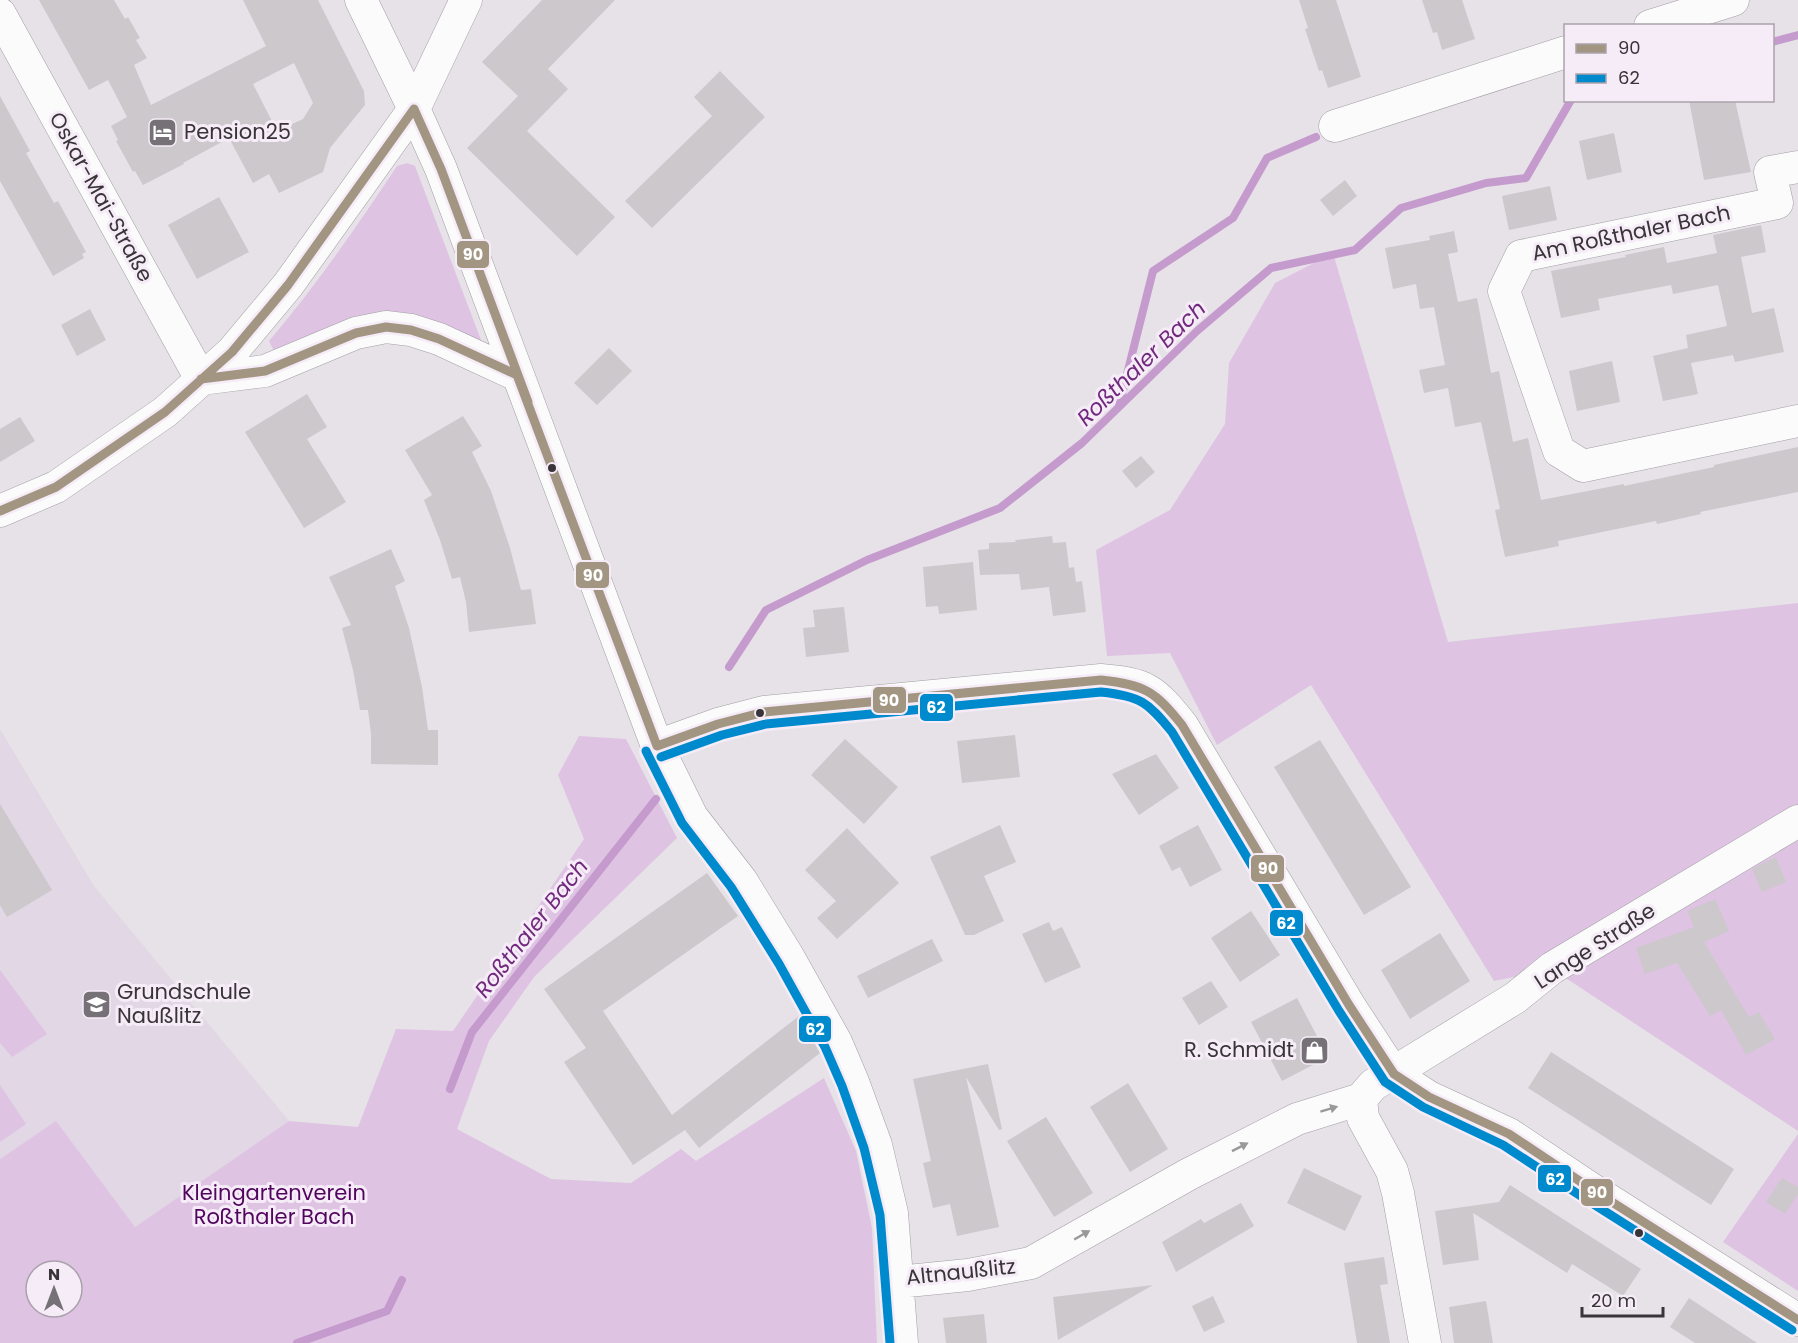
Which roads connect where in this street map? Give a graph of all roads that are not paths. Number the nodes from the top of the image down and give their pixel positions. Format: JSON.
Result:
{"nodes":[{"id":1,"x":361,"y":0,"type":"edge"},
{"id":2,"x":466,"y":0,"type":"edge"},
{"id":3,"x":1733,"y":0,"type":"edge"},
{"id":4,"x":0,"y":14,"type":"edge"},
{"id":5,"x":1656,"y":24,"type":"edge"},
{"id":6,"x":1564,"y":53,"type":"edge"},
{"id":7,"x":414,"y":109,"type":"junction"},
{"id":8,"x":1335,"y":126,"type":"dead end"},
{"id":9,"x":1798,"y":167,"type":"edge"},
{"id":10,"x":517,"y":375,"type":"junction"},
{"id":11,"x":201,"y":379,"type":"junction"},
{"id":12,"x":1798,"y":421,"type":"edge"},
{"id":13,"x":0,"y":511,"type":"edge"},
{"id":14,"x":657,"y":746,"type":"junction"},
{"id":15,"x":1798,"y":821,"type":"edge"},
{"id":16,"x":1394,"y":1074,"type":"junction"},
{"id":17,"x":1361,"y":1099,"type":"junction"},
{"id":18,"x":898,"y":1282,"type":"junction"},
{"id":19,"x":1798,"y":1320,"type":"edge"},
{"id":20,"x":902,"y":1343,"type":"edge"},
{"id":21,"x":1425,"y":1343,"type":"edge"}],
"edges":[{"from":1,"to":7,"type":"street","name":"Altnaußlitz"},
{"from":2,"to":7,"type":"street"},
{"from":3,"to":5,"type":"street"},
{"from":4,"to":11,"type":"street","name":"Oskar-Mai-Straße"},
{"from":6,"to":8,"type":"street"},
{"from":7,"to":10,"type":"street","name":"Altnaußlitz"},
{"from":7,"to":11,"type":"street"},
{"from":9,"to":12,"type":"street","name":"Am Roßthaler Bach"},
{"from":10,"to":11,"type":"street"},
{"from":10,"to":14,"type":"street","name":"Altnaußlitz"},
{"from":11,"to":13,"type":"street"},
{"from":14,"to":16,"type":"street"},
{"from":14,"to":18,"type":"street","name":"Altnaußlitz"},
{"from":15,"to":16,"type":"street","name":"Lange Straße"},
{"from":16,"to":17,"type":"street","name":"Lange Straße"},
{"from":16,"to":19,"type":"street"},
{"from":18,"to":17,"type":"street","name":"Altnaußlitz","one_way":true},
{"from":17,"to":21,"type":"street"},
{"from":18,"to":20,"type":"street"}]}
